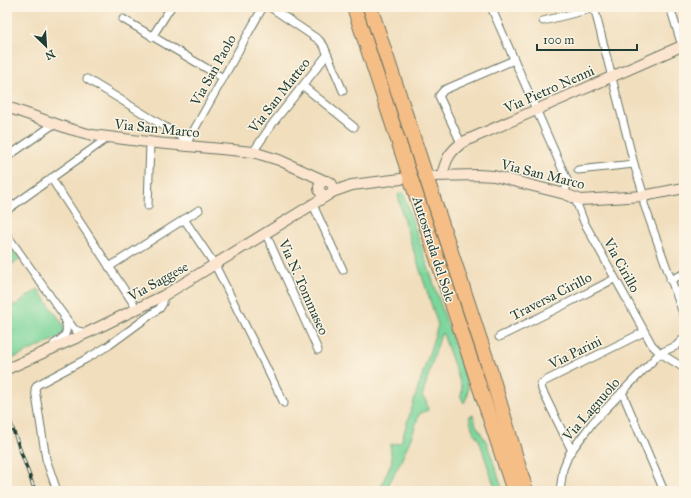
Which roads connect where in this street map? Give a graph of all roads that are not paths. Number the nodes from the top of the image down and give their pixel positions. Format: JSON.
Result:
{"nodes":[{"id":1,"x":171,"y":7,"type":"edge"},
{"id":2,"x":263,"y":7,"type":"edge"},
{"id":3,"x":270,"y":7,"type":"edge"},
{"id":4,"x":354,"y":7,"type":"edge"},
{"id":5,"x":370,"y":7,"type":"edge"},
{"id":6,"x":492,"y":7,"type":"edge"},
{"id":7,"x":670,"y":7,"type":"edge"},
{"id":8,"x":595,"y":8,"type":"edge"},
{"id":9,"x":122,"y":18,"type":"dead end"},
{"id":10,"x":543,"y":21,"type":"dead end"},
{"id":11,"x":152,"y":37,"type":"junction"},
{"id":12,"x":683,"y":46,"type":"edge"},
{"id":13,"x":327,"y":55,"type":"junction"},
{"id":14,"x":514,"y":60,"type":"junction"},
{"id":15,"x":612,"y":77,"type":"junction"},
{"id":16,"x":223,"y":78,"type":"junction"},
{"id":17,"x":87,"y":79,"type":"dead end"},
{"id":18,"x":303,"y":86,"type":"junction"},
{"id":19,"x":343,"y":91,"type":"dead end"},
{"id":20,"x":7,"y":107,"type":"edge"},
{"id":21,"x":537,"y":111,"type":"junction"},
{"id":22,"x":54,"y":124,"type":"junction"},
{"id":23,"x":354,"y":128,"type":"dead end"},
{"id":24,"x":109,"y":137,"type":"junction"},
{"id":25,"x":150,"y":142,"type":"junction"},
{"id":26,"x":186,"y":144,"type":"junction"},
{"id":27,"x":461,"y":144,"type":"junction"},
{"id":28,"x":252,"y":152,"type":"junction"},
{"id":29,"x":7,"y":157,"type":"edge"},
{"id":30,"x":634,"y":164,"type":"junction"},
{"id":31,"x":578,"y":170,"type":"dead end"},
{"id":32,"x":438,"y":176,"type":"joint"},
{"id":33,"x":50,"y":178,"type":"junction"},
{"id":34,"x":401,"y":179,"type":"dead end"},
{"id":35,"x":325,"y":188,"type":"junction"},
{"id":36,"x":684,"y":188,"type":"edge"},
{"id":37,"x":565,"y":192,"type":"junction"},
{"id":38,"x":644,"y":196,"type":"junction"},
{"id":39,"x":313,"y":204,"type":"junction"},
{"id":40,"x":148,"y":206,"type":"dead end"},
{"id":41,"x":7,"y":210,"type":"edge"},
{"id":42,"x":199,"y":210,"type":"dead end"},
{"id":43,"x":184,"y":219,"type":"junction"},
{"id":44,"x":266,"y":234,"type":"junction"},
{"id":45,"x":7,"y":235,"type":"edge"},
{"id":46,"x":215,"y":265,"type":"junction"},
{"id":47,"x":109,"y":267,"type":"junction"},
{"id":48,"x":344,"y":270,"type":"dead end"},
{"id":49,"x":684,"y":274,"type":"edge"},
{"id":50,"x":614,"y":279,"type":"junction"},
{"id":51,"x":670,"y":280,"type":"junction"},
{"id":52,"x":163,"y":296,"type":"junction"},
{"id":53,"x":137,"y":309,"type":"junction"},
{"id":54,"x":60,"y":310,"type":"junction"},
{"id":55,"x":684,"y":316,"type":"edge"},
{"id":56,"x":644,"y":332,"type":"junction"},
{"id":57,"x":87,"y":333,"type":"junction"},
{"id":58,"x":499,"y":336,"type":"dead end"},
{"id":59,"x":684,"y":338,"type":"edge"},
{"id":60,"x":318,"y":350,"type":"dead end"},
{"id":61,"x":660,"y":353,"type":"junction"},
{"id":62,"x":684,"y":368,"type":"edge"},
{"id":63,"x":7,"y":369,"type":"edge"},
{"id":64,"x":622,"y":392,"type":"junction"},
{"id":65,"x":284,"y":404,"type":"dead end"},
{"id":66,"x":572,"y":451,"type":"junction"},
{"id":67,"x":57,"y":491,"type":"edge"},
{"id":68,"x":514,"y":491,"type":"edge"},
{"id":69,"x":526,"y":491,"type":"edge"},
{"id":70,"x":560,"y":491,"type":"edge"},
{"id":71,"x":664,"y":491,"type":"edge"}],
"edges":[{"from":1,"to":11,"type":"street"},
{"from":2,"to":16,"type":"street","name":"Via San Paolo"},
{"from":3,"to":13,"type":"street"},
{"from":4,"to":68,"type":"highway","name":"Autostrada del Sole"},
{"from":5,"to":69,"type":"highway","name":"Autostrada del Sole"},
{"from":6,"to":14,"type":"street"},
{"from":7,"to":12,"type":"street"},
{"from":8,"to":10,"type":"street"},
{"from":8,"to":15,"type":"street"},
{"from":9,"to":11,"type":"street"},
{"from":11,"to":16,"type":"street"},
{"from":12,"to":15,"type":"main road","name":"Via Pietro Nenni"},
{"from":13,"to":18,"type":"street","name":"Via San Matteo"},
{"from":13,"to":19,"type":"street"},
{"from":14,"to":21,"type":"street"},
{"from":14,"to":27,"type":"street"},
{"from":15,"to":21,"type":"main road","name":"Via Pietro Nenni"},
{"from":15,"to":30,"type":"street"},
{"from":16,"to":26,"type":"street","name":"Via San Paolo"},
{"from":17,"to":26,"type":"street"},
{"from":18,"to":23,"type":"street"},
{"from":18,"to":28,"type":"street","name":"Via San Matteo"},
{"from":20,"to":22,"type":"main road","name":"Via San Marco"},
{"from":21,"to":27,"type":"main road","name":"Via Pietro Nenni"},
{"from":21,"to":37,"type":"street"},
{"from":22,"to":24,"type":"main road","name":"Via San Marco"},
{"from":22,"to":29,"type":"street"},
{"from":24,"to":25,"type":"main road","name":"Via San Marco"},
{"from":24,"to":33,"type":"street"},
{"from":25,"to":26,"type":"main road","name":"Via San Marco"},
{"from":25,"to":40,"type":"street"},
{"from":26,"to":28,"type":"main road","name":"Via San Marco"},
{"from":27,"to":32,"type":"main road","name":"Via Pietro Nenni"},
{"from":28,"to":35,"type":"main road","name":"Via San Marco"},
{"from":30,"to":31,"type":"street"},
{"from":30,"to":38,"type":"street"},
{"from":32,"to":37,"type":"main road","name":"Via San Marco"},
{"from":33,"to":41,"type":"street"},
{"from":33,"to":47,"type":"street"},
{"from":34,"to":35,"type":"main road"},
{"from":35,"to":39,"type":"main road","name":"Via Saggese"},
{"from":36,"to":38,"type":"main road","name":"Via San Marco"},
{"from":37,"to":38,"type":"main road","name":"Via San Marco"},
{"from":37,"to":50,"type":"street","name":"Via Cirillo"},
{"from":38,"to":51,"type":"street"},
{"from":39,"to":44,"type":"main road","name":"Via Saggese"},
{"from":39,"to":48,"type":"street"},
{"from":42,"to":43,"type":"street"},
{"from":43,"to":46,"type":"street"},
{"from":43,"to":47,"type":"street"},
{"from":44,"to":46,"type":"main road","name":"Via Saggese"},
{"from":44,"to":60,"type":"street","name":"Via N. Tommaseo"},
{"from":45,"to":54,"type":"street"},
{"from":46,"to":52,"type":"main road","name":"Via Saggese"},
{"from":46,"to":65,"type":"street"},
{"from":47,"to":53,"type":"street"},
{"from":49,"to":51,"type":"street"},
{"from":50,"to":56,"type":"street","name":"Via Cirillo"},
{"from":50,"to":58,"type":"street","name":"Traversa Cirillo"},
{"from":51,"to":55,"type":"street"},
{"from":52,"to":53,"type":"main road","name":"Via Saggese"},
{"from":52,"to":67,"type":"street"},
{"from":53,"to":57,"type":"main road","name":"Via Saggese"},
{"from":54,"to":57,"type":"street"},
{"from":54,"to":63,"type":"street"},
{"from":56,"to":61,"type":"street","name":"Via Cirillo"},
{"from":56,"to":66,"type":"street","name":"Via Parini"},
{"from":57,"to":63,"type":"main road","name":"Via Saggese"},
{"from":59,"to":61,"type":"street"},
{"from":61,"to":62,"type":"street","name":"Via Cirillo"},
{"from":61,"to":64,"type":"street","name":"Via Lagnuolo"},
{"from":64,"to":66,"type":"street","name":"Via Lagnuolo"},
{"from":64,"to":71,"type":"street"},
{"from":66,"to":70,"type":"street","name":"Via Lagnuolo"}]}
